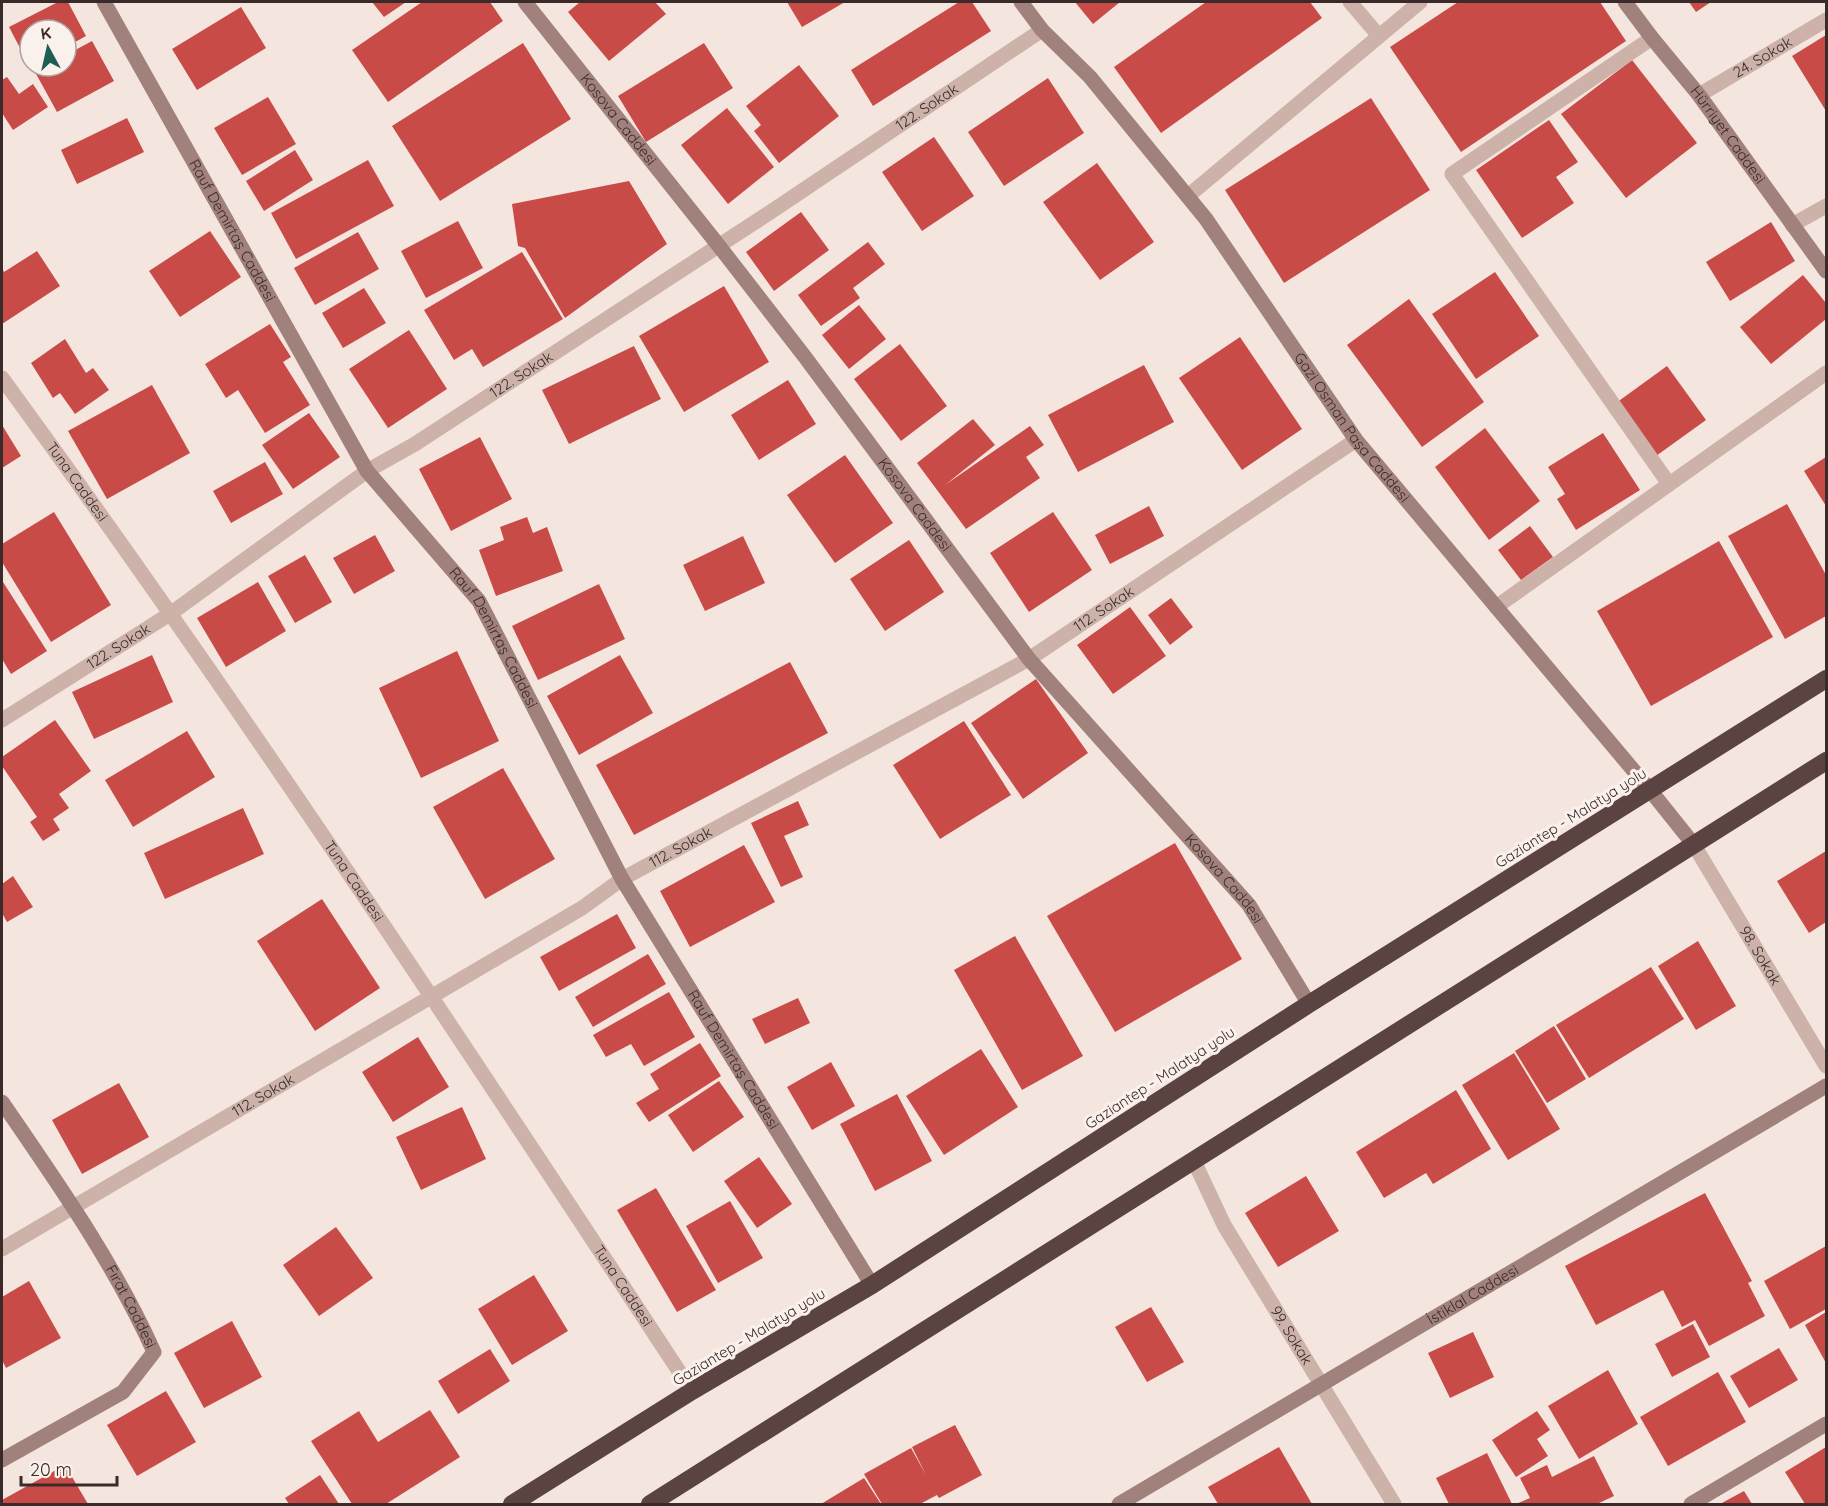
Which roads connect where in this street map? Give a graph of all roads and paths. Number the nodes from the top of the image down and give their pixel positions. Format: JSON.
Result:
{"nodes":[{"id":1,"x":104,"y":2,"type":"edge"},
{"id":2,"x":525,"y":2,"type":"edge"},
{"id":3,"x":1021,"y":2,"type":"edge"},
{"id":4,"x":1350,"y":2,"type":"edge"},
{"id":5,"x":1420,"y":2,"type":"edge"},
{"id":6,"x":1625,"y":2,"type":"edge"},
{"id":7,"x":1827,"y":20,"type":"edge"},
{"id":8,"x":1042,"y":30,"type":"junction"},
{"id":9,"x":1379,"y":36,"type":"junction"},
{"id":10,"x":1652,"y":38,"type":"junction"},
{"id":11,"x":1699,"y":95,"type":"junction"},
{"id":12,"x":1188,"y":196,"type":"junction"},
{"id":13,"x":1827,"y":206,"type":"edge"},
{"id":14,"x":1792,"y":225,"type":"junction"},
{"id":15,"x":719,"y":246,"type":"junction"},
{"id":16,"x":1827,"y":271,"type":"edge"},
{"id":17,"x":1827,"y":373,"type":"edge"},
{"id":18,"x":2,"y":378,"type":"edge"},
{"id":19,"x":1356,"y":440,"type":"junction"},
{"id":20,"x":368,"y":471,"type":"junction"},
{"id":21,"x":1669,"y":484,"type":"junction"},
{"id":22,"x":1496,"y":607,"type":"junction"},
{"id":23,"x":170,"y":614,"type":"junction"},
{"id":24,"x":1029,"y":659,"type":"junction"},
{"id":25,"x":1827,"y":679,"type":"edge"},
{"id":26,"x":2,"y":720,"type":"edge"},
{"id":27,"x":1827,"y":760,"type":"edge"},
{"id":28,"x":1650,"y":790,"type":"junction"},
{"id":29,"x":1694,"y":844,"type":"junction"},
{"id":30,"x":622,"y":879,"type":"junction"},
{"id":31,"x":433,"y":996,"type":"junction"},
{"id":32,"x":1309,"y":1004,"type":"junction"},
{"id":33,"x":1827,"y":1066,"type":"edge"},
{"id":34,"x":1827,"y":1086,"type":"edge"},
{"id":35,"x":2,"y":1102,"type":"edge"},
{"id":36,"x":1194,"y":1161,"type":"junction"},
{"id":37,"x":73,"y":1206,"type":"junction"},
{"id":38,"x":2,"y":1249,"type":"edge"},
{"id":39,"x":872,"y":1285,"type":"junction"},
{"id":40,"x":1321,"y":1385,"type":"junction"},
{"id":41,"x":692,"y":1391,"type":"junction"},
{"id":42,"x":1827,"y":1424,"type":"edge"},
{"id":43,"x":2,"y":1460,"type":"edge"},
{"id":44,"x":512,"y":1504,"type":"edge"},
{"id":45,"x":650,"y":1504,"type":"edge"},
{"id":46,"x":1119,"y":1504,"type":"edge"},
{"id":47,"x":1394,"y":1504,"type":"edge"},
{"id":48,"x":1690,"y":1504,"type":"edge"}],
"edges":[{"from":1,"to":20,"type":"street","name":"Rauf Demirtaş Caddesi"},
{"from":2,"to":15,"type":"street","name":"Kosova Caddesi"},
{"from":3,"to":8,"type":"street","name":"Gazi Osman Paşa Caddesi"},
{"from":4,"to":9,"type":"street"},
{"from":5,"to":9,"type":"street"},
{"from":6,"to":10,"type":"street","name":"Hürriyet Caddesi"},
{"from":7,"to":11,"type":"street","name":"24. Sokak"},
{"from":8,"to":12,"type":"street","name":"Gazi Osman Paşa Caddesi"},
{"from":8,"to":15,"type":"street","name":"122. Sokak"},
{"from":9,"to":12,"type":"street"},
{"from":10,"to":11,"type":"street","name":"Hürriyet Caddesi"},
{"from":10,"to":21,"type":"street"},
{"from":11,"to":14,"type":"street","name":"Hürriyet Caddesi"},
{"from":12,"to":19,"type":"street","name":"Gazi Osman Paşa Caddesi"},
{"from":13,"to":14,"type":"street"},
{"from":14,"to":16,"type":"street","name":"Hürriyet Caddesi"},
{"from":15,"to":20,"type":"street","name":"122. Sokak"},
{"from":15,"to":24,"type":"street","name":"Kosova Caddesi"},
{"from":17,"to":21,"type":"street"},
{"from":18,"to":23,"type":"street","name":"Tuna Caddesi"},
{"from":19,"to":22,"type":"street","name":"Gazi Osman Paşa Caddesi"},
{"from":19,"to":24,"type":"street","name":"112. Sokak"},
{"from":20,"to":23,"type":"street","name":"122. Sokak"},
{"from":20,"to":30,"type":"street","name":"Rauf Demirtaş Caddesi"},
{"from":21,"to":22,"type":"street"},
{"from":22,"to":28,"type":"street","name":"Gazi Osman Paşa Caddesi"},
{"from":23,"to":26,"type":"street","name":"122. Sokak"},
{"from":23,"to":31,"type":"street","name":"Tuna Caddesi"},
{"from":24,"to":30,"type":"street","name":"112. Sokak"},
{"from":24,"to":32,"type":"street","name":"Kosova Caddesi"},
{"from":25,"to":28,"type":"highway","name":"Gaziantep - Malatya yolu"},
{"from":27,"to":29,"type":"highway"},
{"from":28,"to":29,"type":"street","name":"Gazi Osman Paşa Caddesi"},
{"from":28,"to":32,"type":"highway","name":"Gaziantep - Malatya yolu"},
{"from":29,"to":33,"type":"street","name":"98. Sokak"},
{"from":29,"to":36,"type":"highway"},
{"from":30,"to":31,"type":"street","name":"112. Sokak"},
{"from":30,"to":39,"type":"street","name":"Rauf Demirtaş Caddesi"},
{"from":31,"to":37,"type":"street","name":"112. Sokak"},
{"from":31,"to":41,"type":"street","name":"Tuna Caddesi"},
{"from":32,"to":39,"type":"highway","name":"Gaziantep - Malatya yolu"},
{"from":34,"to":40,"type":"street","name":"İstiklal Caddesi"},
{"from":35,"to":37,"type":"street","name":"Fırat Caddesi"},
{"from":36,"to":40,"type":"street","name":"99. Sokak"},
{"from":36,"to":45,"type":"highway"},
{"from":37,"to":38,"type":"street","name":"112. Sokak"},
{"from":37,"to":43,"type":"street","name":"Fırat Caddesi"},
{"from":39,"to":41,"type":"highway","name":"Gaziantep - Malatya yolu"},
{"from":40,"to":46,"type":"street","name":"İstiklal Caddesi"},
{"from":40,"to":47,"type":"street","name":"99. Sokak"},
{"from":41,"to":44,"type":"highway","name":"Gaziantep - Malatya yolu"},
{"from":42,"to":48,"type":"street"}]}
